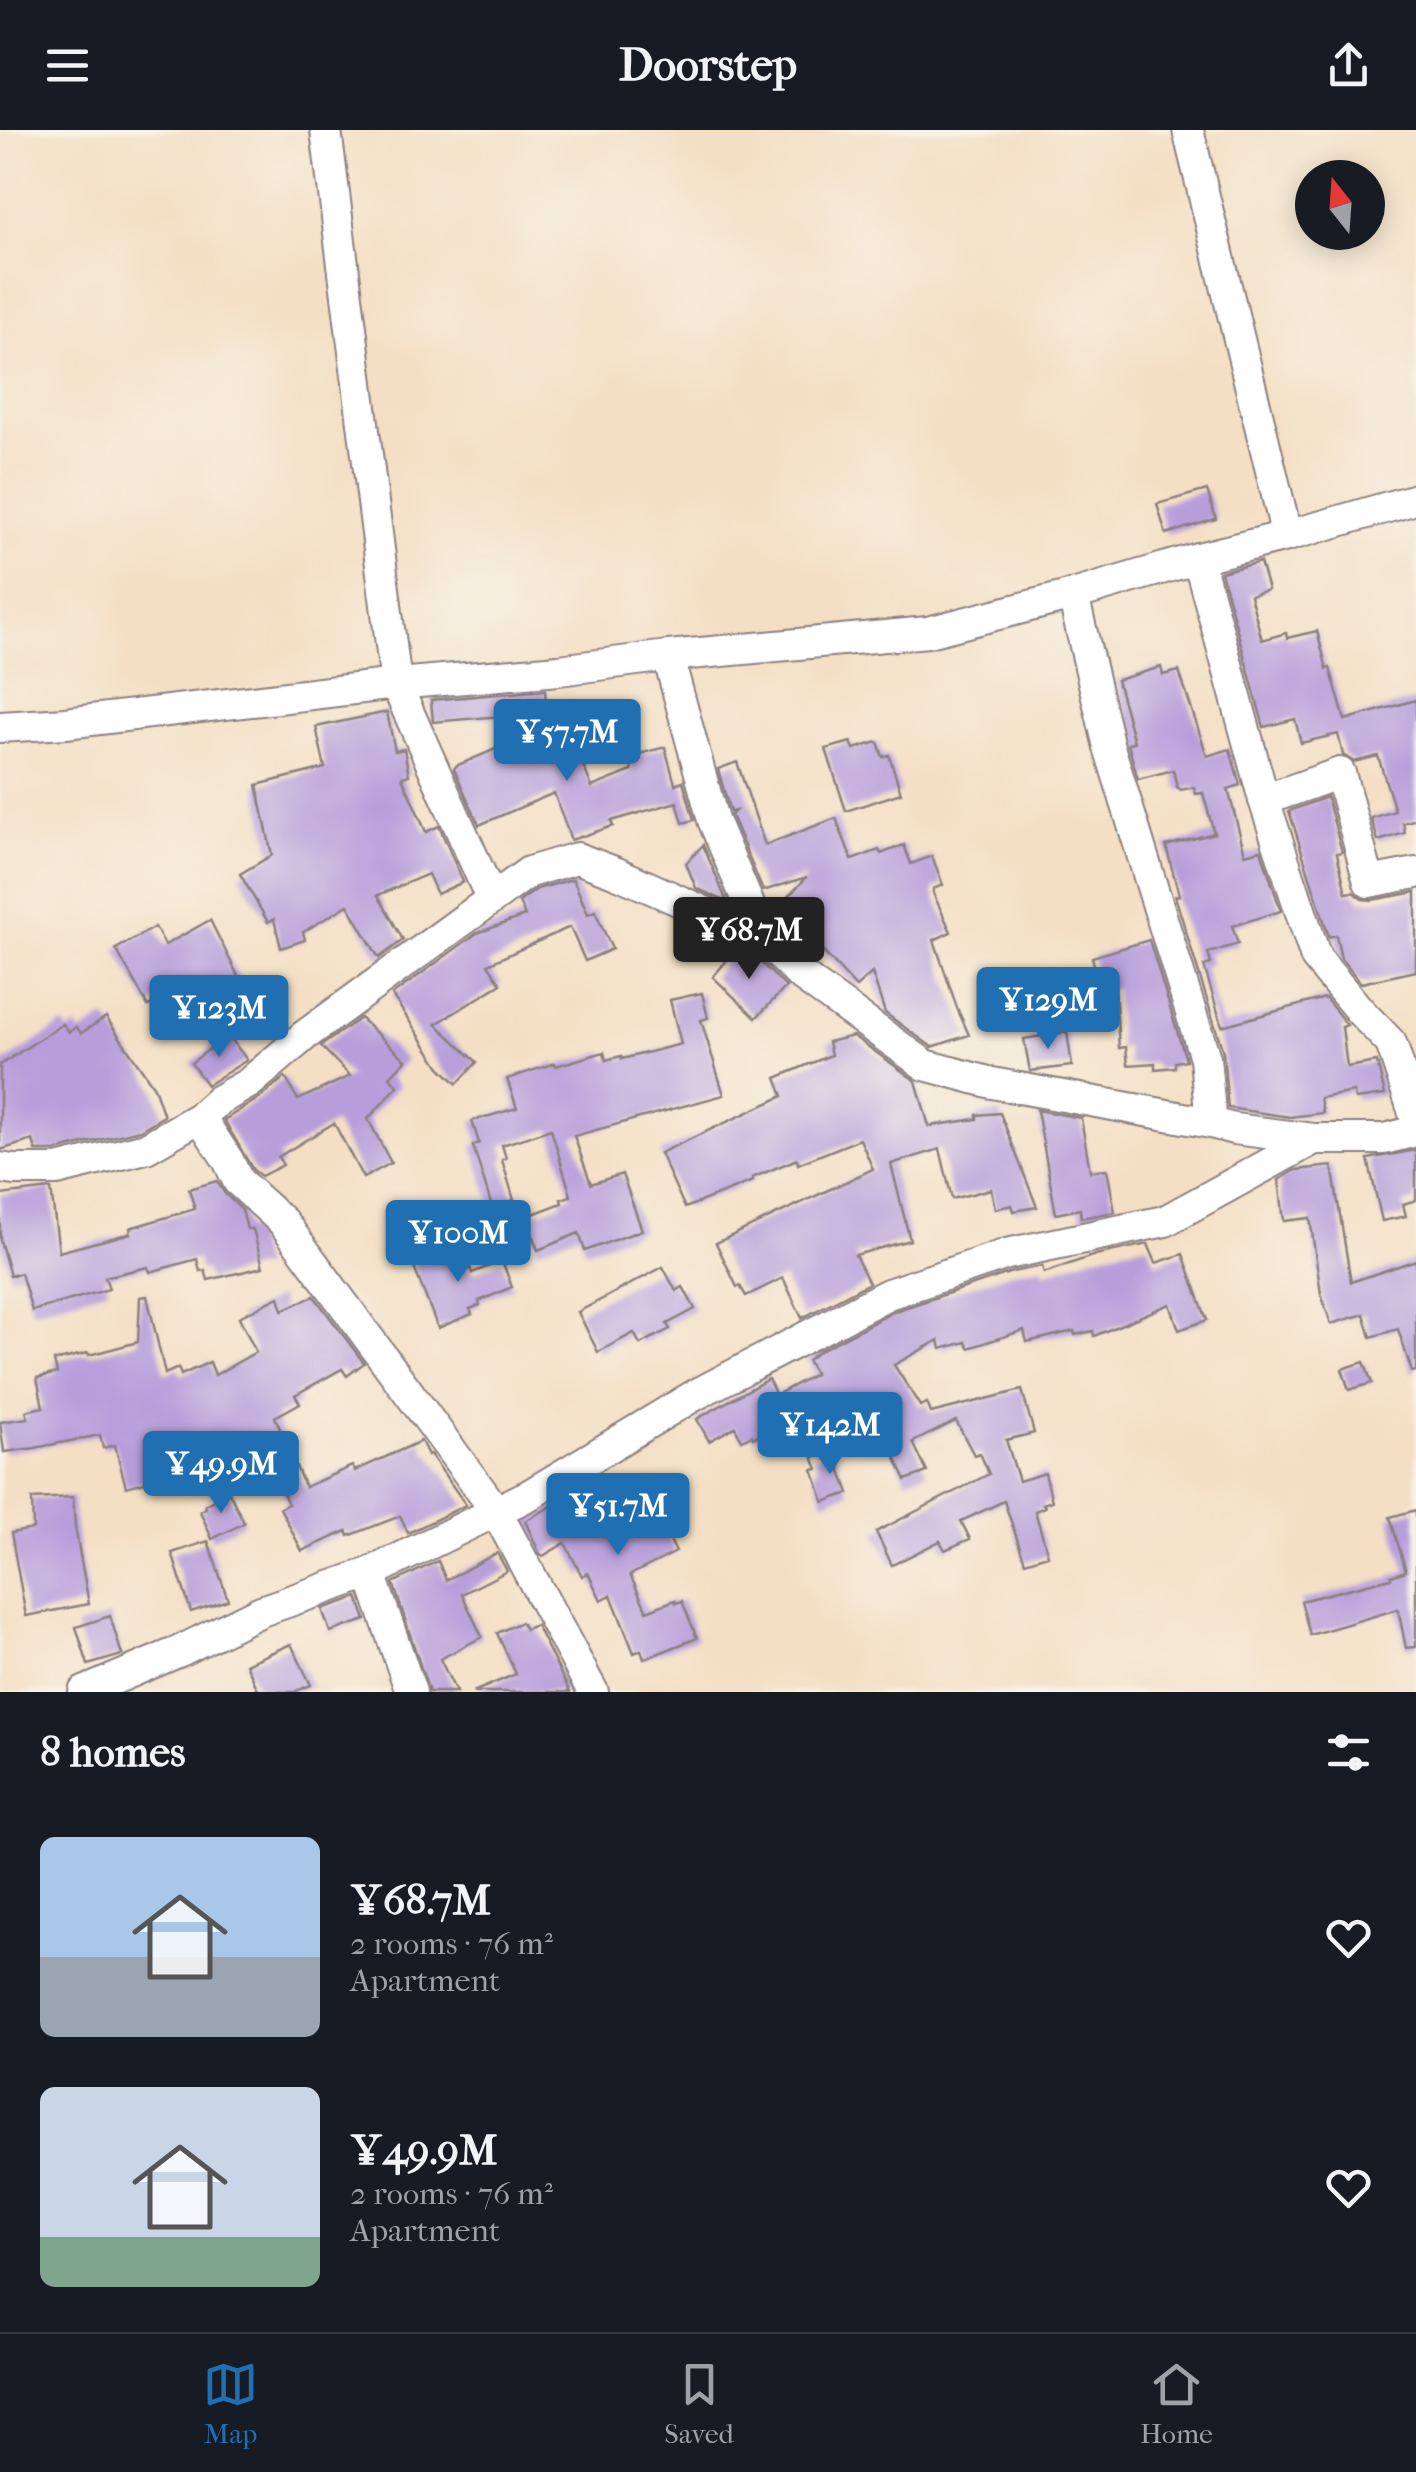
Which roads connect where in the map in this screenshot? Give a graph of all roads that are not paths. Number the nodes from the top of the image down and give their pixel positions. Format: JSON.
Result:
{"nodes":[{"id":1,"x":326,"y":130,"type":"edge"},
{"id":2,"x":1188,"y":130,"type":"edge"},
{"id":3,"x":1416,"y":499,"type":"edge"},
{"id":4,"x":1287,"y":536,"type":"junction"},
{"id":5,"x":1198,"y":558,"type":"junction"},
{"id":6,"x":1073,"y":595,"type":"junction"},
{"id":7,"x":668,"y":656,"type":"junction"},
{"id":8,"x":396,"y":684,"type":"junction"},
{"id":9,"x":0,"y":727,"type":"edge"},
{"id":10,"x":1264,"y":800,"type":"junction"},
{"id":11,"x":1416,"y":873,"type":"edge"},
{"id":12,"x":491,"y":898,"type":"junction"},
{"id":13,"x":763,"y":938,"type":"junction"},
{"id":14,"x":200,"y":1118,"type":"junction"},
{"id":15,"x":1416,"y":1118,"type":"edge"},
{"id":16,"x":1211,"y":1122,"type":"junction"},
{"id":17,"x":1416,"y":1130,"type":"edge"},
{"id":18,"x":1314,"y":1139,"type":"junction"},
{"id":19,"x":0,"y":1168,"type":"edge"},
{"id":20,"x":496,"y":1511,"type":"junction"},
{"id":21,"x":370,"y":1573,"type":"junction"},
{"id":22,"x":84,"y":1692,"type":"edge"},
{"id":23,"x":411,"y":1692,"type":"edge"},
{"id":24,"x":593,"y":1692,"type":"edge"}],
"edges":[{"from":1,"to":8,"type":"street"},
{"from":2,"to":4,"type":"street"},
{"from":3,"to":4,"type":"street"},
{"from":4,"to":5,"type":"street"},
{"from":5,"to":6,"type":"street"},
{"from":5,"to":10,"type":"street"},
{"from":6,"to":7,"type":"street"},
{"from":6,"to":16,"type":"street"},
{"from":7,"to":8,"type":"street"},
{"from":7,"to":13,"type":"street"},
{"from":8,"to":9,"type":"street"},
{"from":8,"to":12,"type":"street"},
{"from":10,"to":11,"type":"street"},
{"from":10,"to":15,"type":"street"},
{"from":12,"to":13,"type":"street"},
{"from":12,"to":14,"type":"street"},
{"from":13,"to":16,"type":"street"},
{"from":14,"to":19,"type":"street"},
{"from":14,"to":20,"type":"street"},
{"from":16,"to":18,"type":"street"},
{"from":17,"to":18,"type":"street"},
{"from":18,"to":20,"type":"street"},
{"from":20,"to":21,"type":"street"},
{"from":20,"to":24,"type":"street"},
{"from":21,"to":22,"type":"street"},
{"from":21,"to":23,"type":"street"}]}
